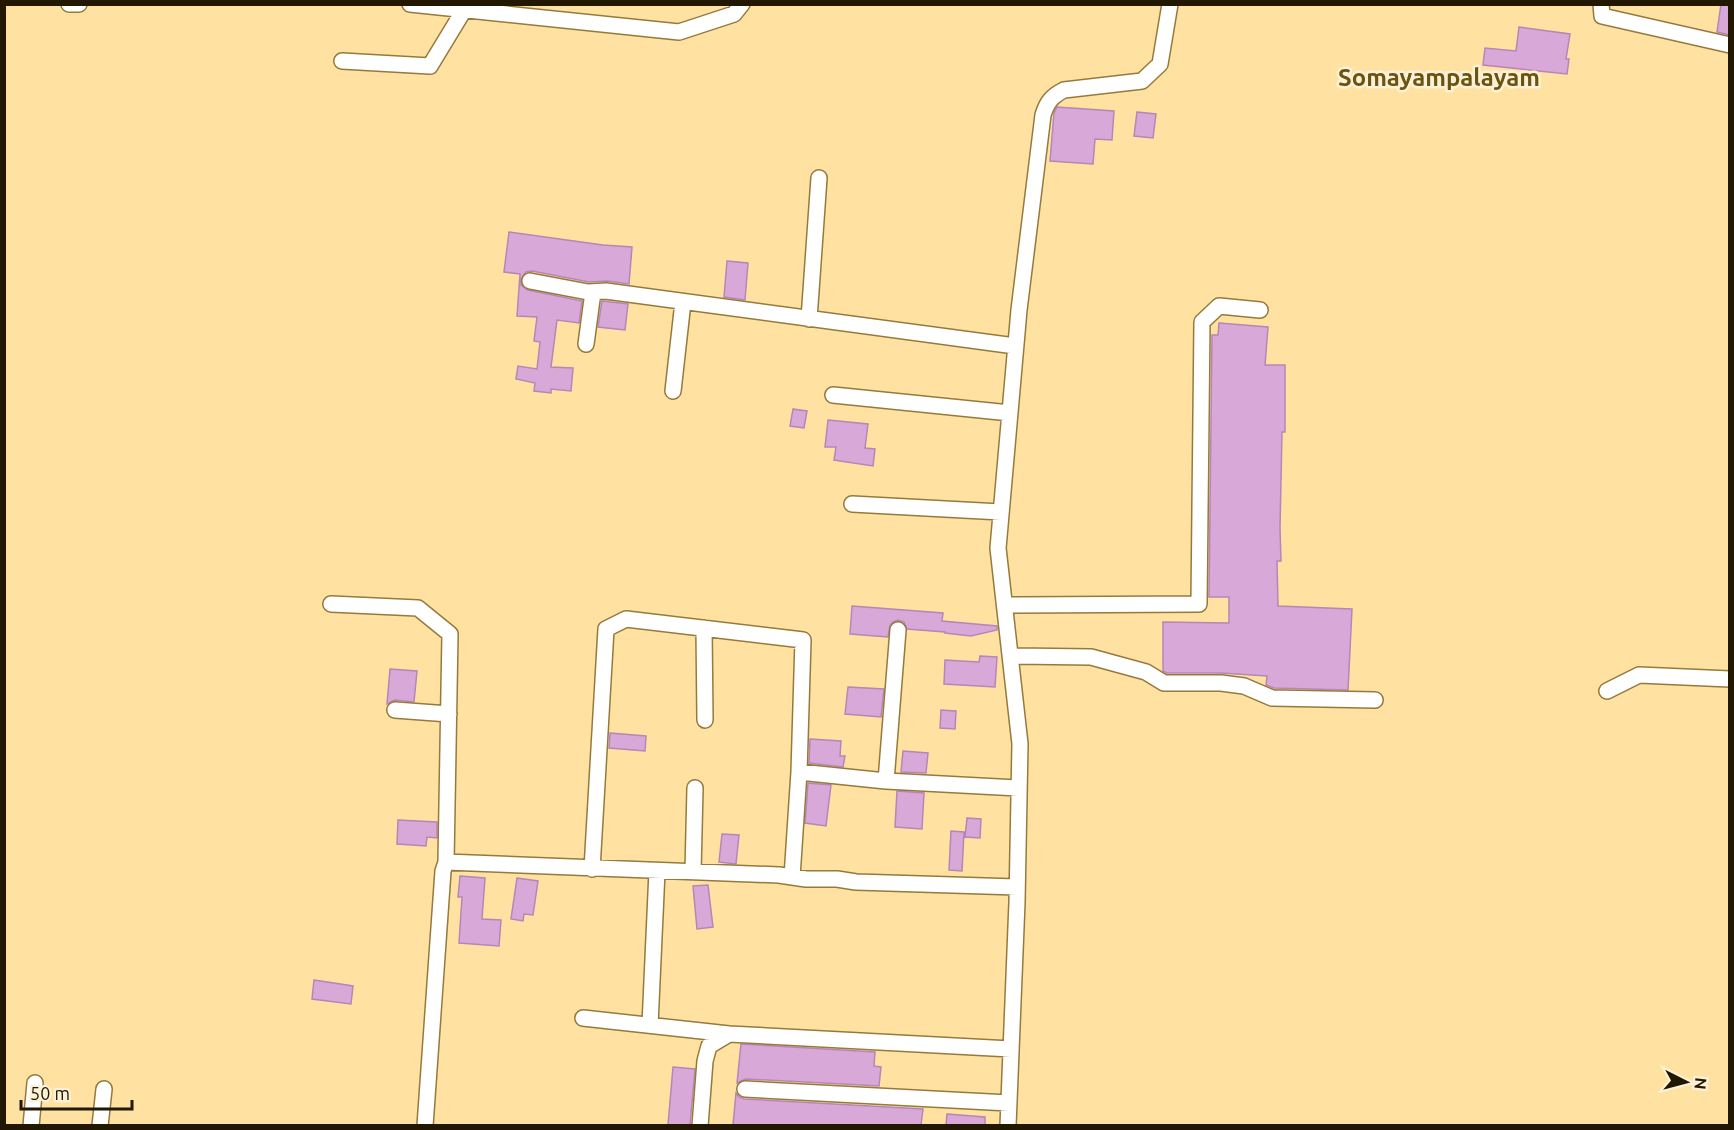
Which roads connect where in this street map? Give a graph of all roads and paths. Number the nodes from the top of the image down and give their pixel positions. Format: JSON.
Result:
{"nodes":[{"id":1,"x":69,"y":4,"type":"edge"},
{"id":2,"x":79,"y":4,"type":"edge"},
{"id":3,"x":410,"y":4,"type":"edge"},
{"id":4,"x":742,"y":4,"type":"edge"},
{"id":5,"x":1170,"y":4,"type":"edge"},
{"id":6,"x":1601,"y":4,"type":"edge"},
{"id":7,"x":464,"y":10,"type":"junction"},
{"id":8,"x":1730,"y":45,"type":"edge"},
{"id":9,"x":342,"y":61,"type":"dead end"},
{"id":10,"x":819,"y":178,"type":"dead end"},
{"id":11,"x":530,"y":281,"type":"dead end"},
{"id":12,"x":593,"y":292,"type":"junction"},
{"id":13,"x":683,"y":302,"type":"junction"},
{"id":14,"x":1260,"y":310,"type":"dead end"},
{"id":15,"x":809,"y":319,"type":"junction"},
{"id":16,"x":586,"y":344,"type":"dead end"},
{"id":17,"x":1016,"y":346,"type":"junction"},
{"id":18,"x":673,"y":392,"type":"dead end"},
{"id":19,"x":833,"y":395,"type":"dead end"},
{"id":20,"x":1010,"y":413,"type":"junction"},
{"id":21,"x":852,"y":504,"type":"dead end"},
{"id":22,"x":1001,"y":512,"type":"junction"},
{"id":23,"x":331,"y":604,"type":"dead end"},
{"id":24,"x":1005,"y":605,"type":"junction"},
{"id":25,"x":704,"y":628,"type":"junction"},
{"id":26,"x":898,"y":630,"type":"dead end"},
{"id":27,"x":1010,"y":656,"type":"junction"},
{"id":28,"x":1730,"y":679,"type":"edge"},
{"id":29,"x":1607,"y":691,"type":"dead end"},
{"id":30,"x":1375,"y":700,"type":"dead end"},
{"id":31,"x":395,"y":710,"type":"dead end"},
{"id":32,"x":449,"y":714,"type":"junction"},
{"id":33,"x":705,"y":720,"type":"dead end"},
{"id":34,"x":799,"y":772,"type":"junction"},
{"id":35,"x":886,"y":781,"type":"junction"},
{"id":36,"x":695,"y":788,"type":"dead end"},
{"id":37,"x":1019,"y":788,"type":"junction"},
{"id":38,"x":446,"y":862,"type":"junction"},
{"id":39,"x":592,"y":868,"type":"junction"},
{"id":40,"x":657,"y":871,"type":"junction"},
{"id":41,"x":693,"y":872,"type":"junction"},
{"id":42,"x":792,"y":877,"type":"junction"},
{"id":43,"x":1017,"y":887,"type":"junction"},
{"id":44,"x":583,"y":1018,"type":"dead end"},
{"id":45,"x":650,"y":1025,"type":"junction"},
{"id":46,"x":729,"y":1034,"type":"junction"},
{"id":47,"x":1011,"y":1049,"type":"junction"},
{"id":48,"x":35,"y":1083,"type":"dead end"},
{"id":49,"x":104,"y":1089,"type":"dead end"},
{"id":50,"x":745,"y":1089,"type":"dead end"},
{"id":51,"x":1009,"y":1103,"type":"junction"},
{"id":52,"x":31,"y":1125,"type":"edge"},
{"id":53,"x":100,"y":1125,"type":"edge"},
{"id":54,"x":424,"y":1125,"type":"edge"},
{"id":55,"x":700,"y":1125,"type":"edge"},
{"id":56,"x":1008,"y":1125,"type":"edge"}],
"edges":[{"from":1,"to":2,"type":"street"},
{"from":3,"to":7,"type":"street"},
{"from":4,"to":7,"type":"street"},
{"from":5,"to":17,"type":"street"},
{"from":6,"to":8,"type":"street"},
{"from":7,"to":9,"type":"street"},
{"from":10,"to":15,"type":"street"},
{"from":11,"to":12,"type":"street"},
{"from":12,"to":13,"type":"street"},
{"from":12,"to":16,"type":"street"},
{"from":13,"to":15,"type":"street"},
{"from":13,"to":18,"type":"street"},
{"from":14,"to":24,"type":"street"},
{"from":15,"to":17,"type":"street"},
{"from":17,"to":20,"type":"street"},
{"from":19,"to":20,"type":"street"},
{"from":20,"to":22,"type":"street"},
{"from":21,"to":22,"type":"street"},
{"from":22,"to":24,"type":"street"},
{"from":23,"to":32,"type":"street"},
{"from":24,"to":27,"type":"street"},
{"from":25,"to":33,"type":"street"},
{"from":25,"to":34,"type":"street"},
{"from":25,"to":39,"type":"street"},
{"from":26,"to":35,"type":"street"},
{"from":27,"to":30,"type":"street"},
{"from":27,"to":37,"type":"street"},
{"from":28,"to":29,"type":"street"},
{"from":31,"to":32,"type":"street"},
{"from":32,"to":38,"type":"street"},
{"from":34,"to":35,"type":"street"},
{"from":34,"to":42,"type":"street"},
{"from":35,"to":37,"type":"street"},
{"from":36,"to":41,"type":"street"},
{"from":37,"to":43,"type":"street"},
{"from":38,"to":39,"type":"street"},
{"from":38,"to":54,"type":"street"},
{"from":39,"to":40,"type":"street"},
{"from":40,"to":41,"type":"street"},
{"from":40,"to":45,"type":"street"},
{"from":41,"to":42,"type":"street"},
{"from":42,"to":43,"type":"street"},
{"from":43,"to":47,"type":"street"},
{"from":44,"to":45,"type":"street"},
{"from":45,"to":46,"type":"street"},
{"from":46,"to":47,"type":"street"},
{"from":46,"to":55,"type":"street"},
{"from":47,"to":51,"type":"street"},
{"from":48,"to":52,"type":"street"},
{"from":49,"to":53,"type":"street"},
{"from":50,"to":51,"type":"street"},
{"from":51,"to":56,"type":"street"}]}
